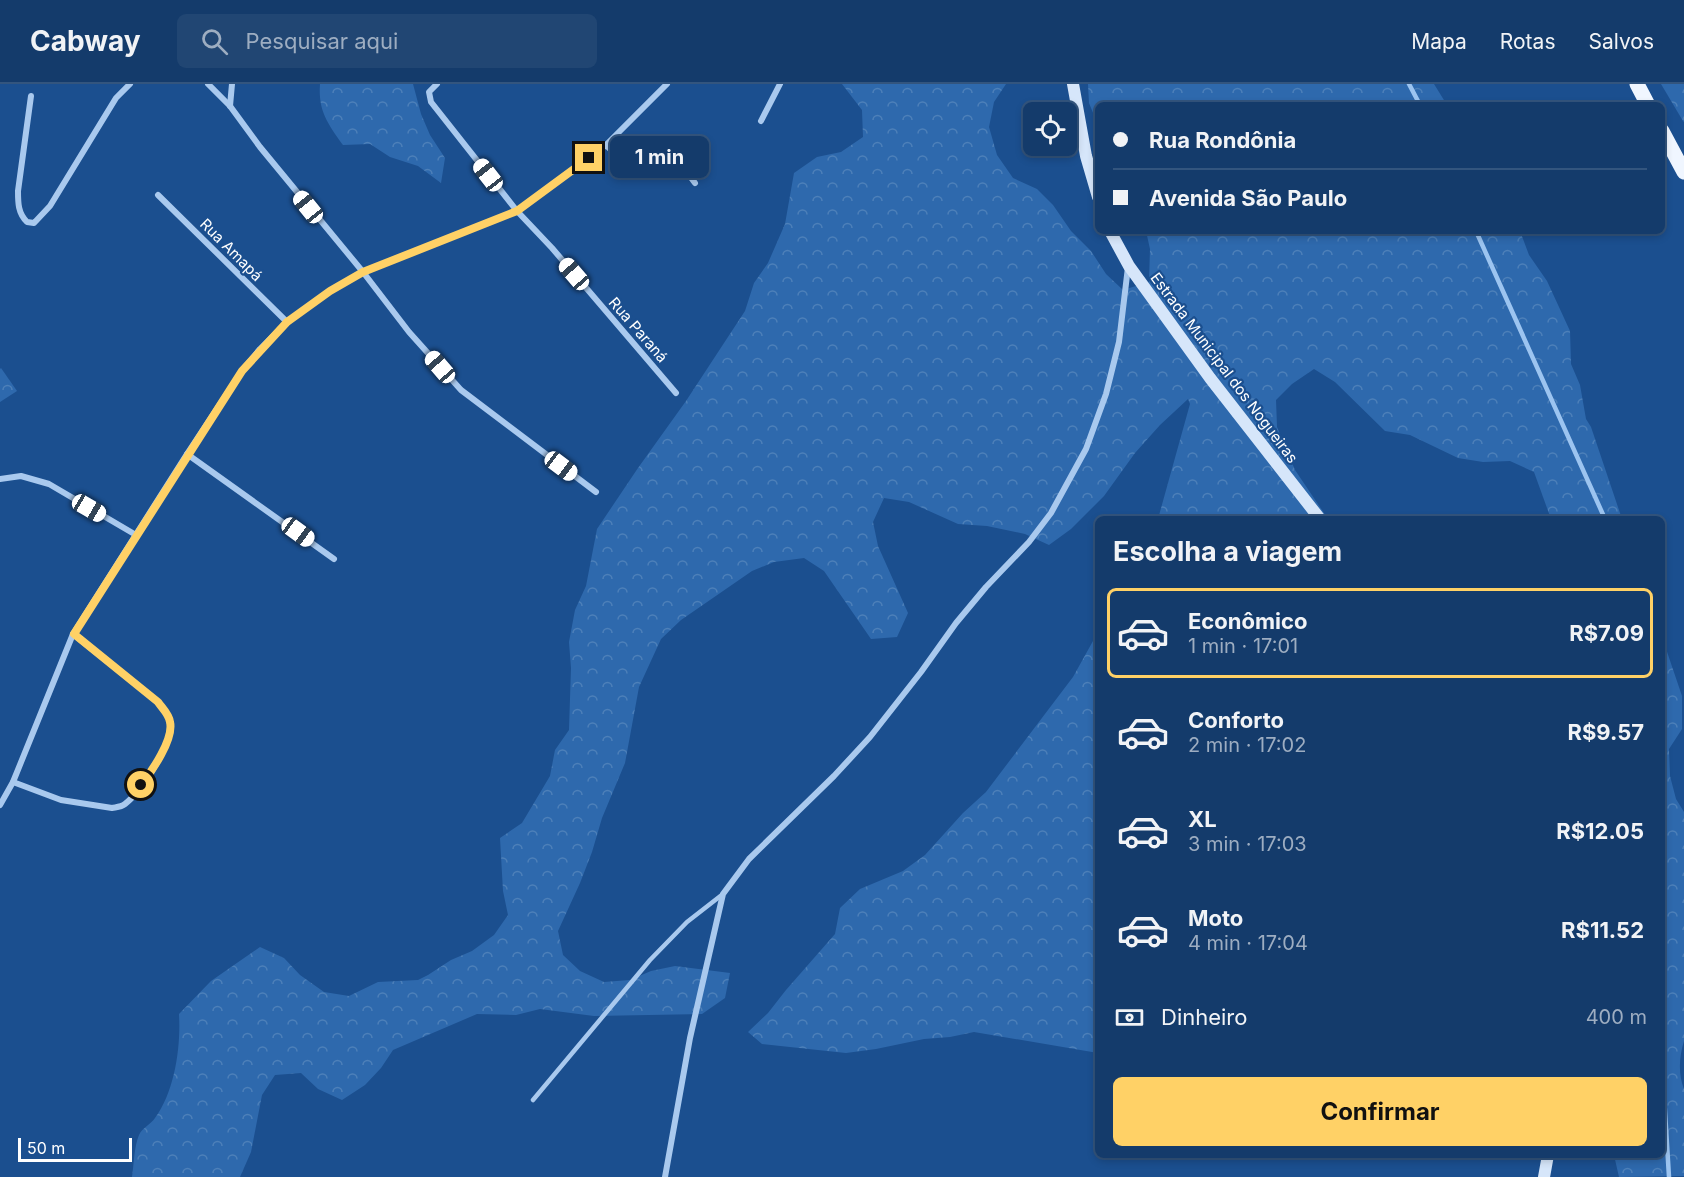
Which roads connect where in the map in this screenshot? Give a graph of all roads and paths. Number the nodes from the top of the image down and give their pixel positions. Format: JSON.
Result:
{"nodes":[{"id":1,"x":130,"y":84,"type":"edge"},
{"id":2,"x":208,"y":84,"type":"edge"},
{"id":3,"x":232,"y":84,"type":"edge"},
{"id":4,"x":667,"y":84,"type":"edge"},
{"id":5,"x":780,"y":84,"type":"edge"},
{"id":6,"x":1073,"y":84,"type":"edge"},
{"id":7,"x":1637,"y":84,"type":"edge"},
{"id":8,"x":435,"y":86,"type":"edge"},
{"id":9,"x":31,"y":96,"type":"dead end"},
{"id":10,"x":1646,"y":102,"type":"edge"},
{"id":11,"x":230,"y":106,"type":"junction"},
{"id":12,"x":761,"y":121,"type":"dead end"},
{"id":13,"x":1665,"y":137,"type":"edge"},
{"id":14,"x":606,"y":145,"type":"junction"},
{"id":15,"x":1684,"y":172,"type":"edge"},
{"id":16,"x":695,"y":183,"type":"dead end"},
{"id":17,"x":1095,"y":187,"type":"edge"},
{"id":18,"x":158,"y":195,"type":"dead end"},
{"id":19,"x":517,"y":211,"type":"junction"},
{"id":20,"x":1112,"y":234,"type":"edge"},
{"id":21,"x":1128,"y":266,"type":"junction"},
{"id":22,"x":363,"y":272,"type":"junction"},
{"id":23,"x":287,"y":322,"type":"junction"},
{"id":24,"x":676,"y":393,"type":"dead end"},
{"id":25,"x":187,"y":454,"type":"junction"},
{"id":26,"x":0,"y":479,"type":"edge"},
{"id":27,"x":596,"y":492,"type":"dead end"},
{"id":28,"x":1318,"y":516,"type":"edge"},
{"id":29,"x":136,"y":535,"type":"junction"},
{"id":30,"x":334,"y":559,"type":"dead end"},
{"id":31,"x":74,"y":634,"type":"junction"},
{"id":32,"x":13,"y":782,"type":"junction"},
{"id":33,"x":0,"y":805,"type":"edge"},
{"id":34,"x":723,"y":894,"type":"junction"},
{"id":35,"x":533,"y":1100,"type":"dead end"},
{"id":36,"x":1547,"y":1158,"type":"edge"},
{"id":37,"x":665,"y":1177,"type":"edge"},
{"id":38,"x":1544,"y":1177,"type":"edge"}],
"edges":[{"from":1,"to":9,"type":"street"},
{"from":2,"to":11,"type":"street"},
{"from":3,"to":11,"type":"street"},
{"from":4,"to":14,"type":"street"},
{"from":5,"to":12,"type":"street"},
{"from":6,"to":17,"type":"street"},
{"from":7,"to":10,"type":"main road"},
{"from":8,"to":19,"type":"street","name":"Rua Paraná"},
{"from":11,"to":22,"type":"street"},
{"from":13,"to":15,"type":"main road"},
{"from":14,"to":16,"type":"street"},
{"from":14,"to":19,"type":"street"},
{"from":18,"to":23,"type":"street","name":"Rua Amapá"},
{"from":19,"to":22,"type":"street"},
{"from":19,"to":24,"type":"street","name":"Rua Paraná"},
{"from":20,"to":21,"type":"street","name":"Estrada Municipal dos Nogueiras"},
{"from":21,"to":28,"type":"street","name":"Estrada Municipal dos Nogueiras"},
{"from":21,"to":34,"type":"street"},
{"from":22,"to":23,"type":"street"},
{"from":22,"to":27,"type":"street"},
{"from":23,"to":25,"type":"street"},
{"from":25,"to":29,"type":"street"},
{"from":25,"to":30,"type":"street"},
{"from":26,"to":29,"type":"street"},
{"from":29,"to":31,"type":"street"},
{"from":31,"to":32,"type":"street"},
{"from":31,"to":32,"type":"street"},
{"from":32,"to":33,"type":"street"},
{"from":34,"to":35,"type":"lane"},
{"from":34,"to":37,"type":"street"},
{"from":36,"to":38,"type":"street"}]}
